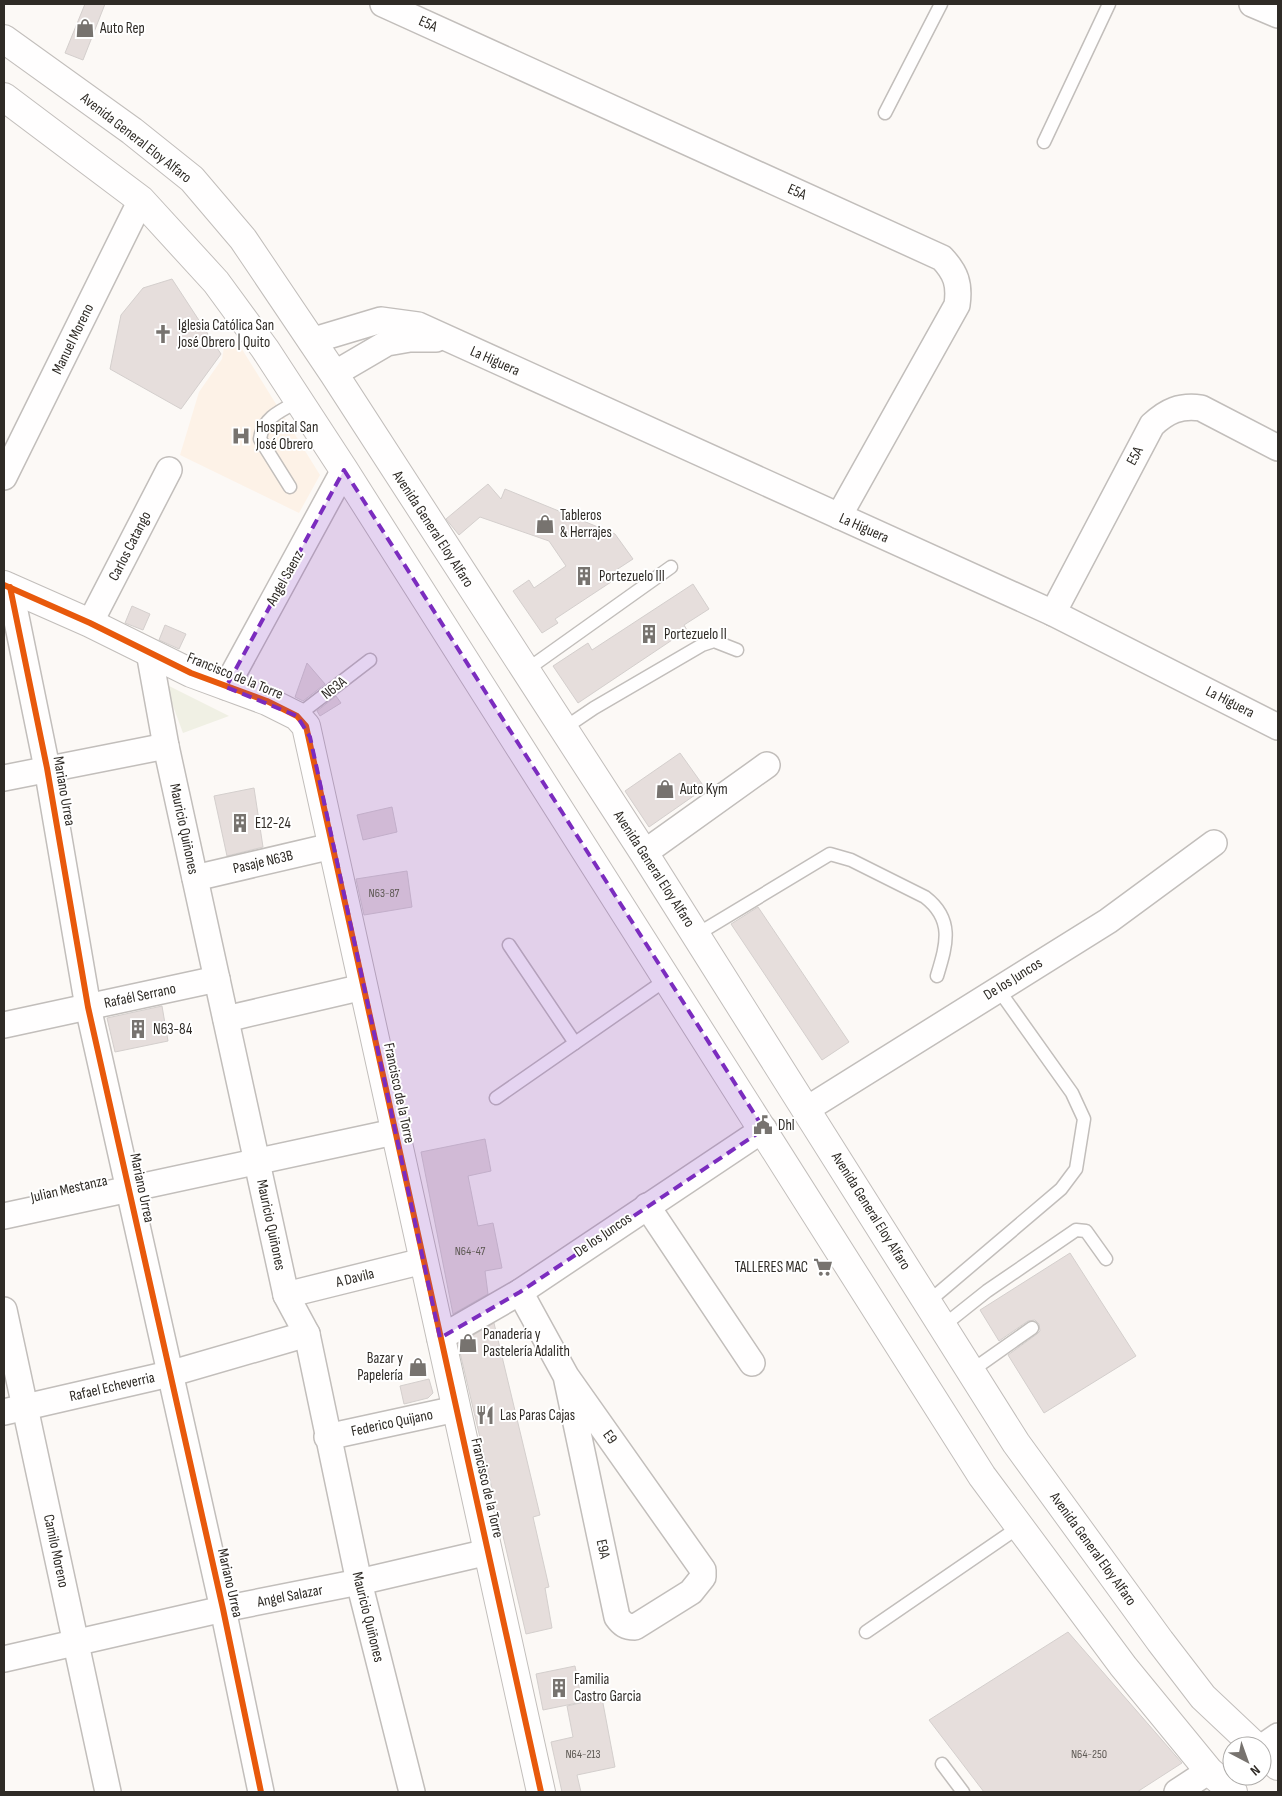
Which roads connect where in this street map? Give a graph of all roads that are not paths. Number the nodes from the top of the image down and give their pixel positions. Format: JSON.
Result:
{"nodes":[{"id":1,"x":382,"y":4,"type":"edge"},
{"id":2,"x":941,"y":4,"type":"edge"},
{"id":3,"x":1109,"y":4,"type":"edge"},
{"id":4,"x":1252,"y":4,"type":"edge"},
{"id":5,"x":1278,"y":16,"type":"edge"},
{"id":6,"x":4,"y":39,"type":"edge"},
{"id":7,"x":4,"y":97,"type":"edge"},
{"id":8,"x":885,"y":113,"type":"dead end"},
{"id":9,"x":1044,"y":142,"type":"dead end"},
{"id":10,"x":142,"y":200,"type":"junction"},
{"id":11,"x":446,"y":339,"type":"junction"},
{"id":12,"x":310,"y":342,"type":"junction"},
{"id":13,"x":334,"y":374,"type":"junction"},
{"id":14,"x":299,"y":401,"type":"junction"},
{"id":15,"x":1278,"y":448,"type":"edge"},
{"id":16,"x":168,"y":470,"type":"dead end"},
{"id":17,"x":344,"y":470,"type":"junction"},
{"id":18,"x":4,"y":477,"type":"edge"},
{"id":19,"x":290,"y":487,"type":"dead end"},
{"id":20,"x":839,"y":516,"type":"junction"},
{"id":21,"x":671,"y":566,"type":"dead end"},
{"id":22,"x":7,"y":586,"type":"edge"},
{"id":23,"x":1053,"y":613,"type":"junction"},
{"id":24,"x":90,"y":623,"type":"junction"},
{"id":25,"x":737,"y":650,"type":"dead end"},
{"id":26,"x":149,"y":652,"type":"junction"},
{"id":27,"x":370,"y":660,"type":"dead end"},
{"id":28,"x":525,"y":671,"type":"junction"},
{"id":29,"x":226,"y":686,"type":"junction"},
{"id":30,"x":297,"y":716,"type":"junction"},
{"id":31,"x":1278,"y":727,"type":"edge"},
{"id":32,"x":563,"y":729,"type":"junction"},
{"id":33,"x":166,"y":746,"type":"junction"},
{"id":34,"x":767,"y":765,"type":"dead end"},
{"id":35,"x":47,"y":768,"type":"junction"},
{"id":36,"x":4,"y":778,"type":"edge"},
{"id":37,"x":1214,"y":843,"type":"dead end"},
{"id":38,"x":332,"y":846,"type":"junction"},
{"id":39,"x":644,"y":853,"type":"junction"},
{"id":40,"x":195,"y":878,"type":"junction"},
{"id":41,"x":696,"y":935,"type":"junction"},
{"id":42,"x":509,"y":945,"type":"dead end"},
{"id":43,"x":937,"y":976,"type":"dead end"},
{"id":44,"x":217,"y":979,"type":"junction"},
{"id":45,"x":668,"y":979,"type":"junction"},
{"id":46,"x":363,"y":987,"type":"junction"},
{"id":47,"x":998,"y":989,"type":"junction"},
{"id":48,"x":88,"y":1007,"type":"junction"},
{"id":49,"x":226,"y":1019,"type":"junction"},
{"id":50,"x":4,"y":1025,"type":"edge"},
{"id":51,"x":575,"y":1043,"type":"junction"},
{"id":52,"x":496,"y":1098,"type":"dead end"},
{"id":53,"x":807,"y":1109,"type":"junction"},
{"id":54,"x":764,"y":1129,"type":"junction"},
{"id":55,"x":394,"y":1132,"type":"junction"},
{"id":56,"x":257,"y":1161,"type":"junction"},
{"id":57,"x":130,"y":1188,"type":"junction"},
{"id":58,"x":647,"y":1206,"type":"junction"},
{"id":59,"x":4,"y":1216,"type":"edge"},
{"id":60,"x":1106,"y":1258,"type":"dead end"},
{"id":61,"x":423,"y":1261,"type":"junction"},
{"id":62,"x":520,"y":1292,"type":"junction"},
{"id":63,"x":286,"y":1295,"type":"junction"},
{"id":64,"x":928,"y":1302,"type":"junction"},
{"id":65,"x":4,"y":1310,"type":"edge"},
{"id":66,"x":943,"y":1326,"type":"junction"},
{"id":67,"x":1032,"y":1328,"type":"dead end"},
{"id":68,"x":307,"y":1334,"type":"junction"},
{"id":69,"x":440,"y":1338,"type":"junction"},
{"id":70,"x":752,"y":1363,"type":"dead end"},
{"id":71,"x":971,"y":1371,"type":"junction"},
{"id":72,"x":169,"y":1374,"type":"junction"},
{"id":73,"x":566,"y":1376,"type":"junction"},
{"id":74,"x":456,"y":1409,"type":"junction"},
{"id":75,"x":14,"y":1410,"type":"edge"},
{"id":76,"x":327,"y":1437,"type":"junction"},
{"id":77,"x":1019,"y":1527,"type":"junction"},
{"id":78,"x":488,"y":1552,"type":"junction"},
{"id":79,"x":703,"y":1577,"type":"joint"},
{"id":80,"x":359,"y":1582,"type":"junction"},
{"id":81,"x":223,"y":1609,"type":"junction"},
{"id":82,"x":866,"y":1632,"type":"dead end"},
{"id":83,"x":75,"y":1642,"type":"junction"},
{"id":84,"x":4,"y":1659,"type":"edge"},
{"id":85,"x":1244,"y":1736,"type":"edge"},
{"id":86,"x":942,"y":1764,"type":"dead end"},
{"id":87,"x":1209,"y":1771,"type":"junction"},
{"id":88,"x":108,"y":1792,"type":"edge"},
{"id":89,"x":261,"y":1792,"type":"edge"},
{"id":90,"x":412,"y":1792,"type":"edge"},
{"id":91,"x":542,"y":1792,"type":"edge"},
{"id":92,"x":963,"y":1792,"type":"edge"},
{"id":93,"x":1177,"y":1792,"type":"edge"},
{"id":94,"x":1233,"y":1792,"type":"edge"}],
"edges":[{"from":1,"to":20,"type":"street","name":"E5A"},
{"from":2,"to":8,"type":"lane"},
{"from":3,"to":9,"type":"lane"},
{"from":4,"to":5,"type":"street"},
{"from":6,"to":12,"type":"main road","name":"Avenida General Eloy Alfaro"},
{"from":7,"to":10,"type":"main road"},
{"from":10,"to":14,"type":"main road"},
{"from":10,"to":18,"type":"street","name":"Manuel Moreno"},
{"from":11,"to":12,"type":"street","name":"La Higuera"},
{"from":11,"to":13,"type":"street","name":"La Higuera"},
{"from":11,"to":20,"type":"street","name":"La Higuera"},
{"from":12,"to":13,"type":"main road","name":"Avenida General Eloy Alfaro"},
{"from":13,"to":28,"type":"main road","name":"Avenida General Eloy Alfaro"},
{"from":14,"to":17,"type":"main road"},
{"from":14,"to":19,"type":"lane"},
{"from":15,"to":23,"type":"street","name":"E5A"},
{"from":16,"to":24,"type":"street","name":"Carlos Catango"},
{"from":17,"to":29,"type":"street","name":"Angel Saenz"},
{"from":17,"to":45,"type":"main road"},
{"from":20,"to":23,"type":"street","name":"La Higuera"},
{"from":21,"to":28,"type":"lane"},
{"from":22,"to":24,"type":"main road","name":"Francisco de la Torre"},
{"from":22,"to":35,"type":"street","name":"Mariano Urrea"},
{"from":23,"to":31,"type":"street","name":"La Higuera"},
{"from":24,"to":26,"type":"main road","name":"Francisco de la Torre"},
{"from":25,"to":32,"type":"lane"},
{"from":26,"to":29,"type":"main road","name":"Francisco de la Torre"},
{"from":26,"to":33,"type":"street","name":"Mauricio Quiñones"},
{"from":27,"to":30,"type":"lane","name":"N63A"},
{"from":28,"to":32,"type":"main road","name":"Avenida General Eloy Alfaro"},
{"from":29,"to":30,"type":"main road","name":"Francisco de la Torre"},
{"from":30,"to":38,"type":"main road","name":"Francisco de la Torre"},
{"from":32,"to":39,"type":"main road","name":"Avenida General Eloy Alfaro"},
{"from":33,"to":35,"type":"street"},
{"from":33,"to":40,"type":"street","name":"Mauricio Quiñones"},
{"from":34,"to":39,"type":"street"},
{"from":35,"to":36,"type":"street"},
{"from":35,"to":48,"type":"street","name":"Mariano Urrea"},
{"from":37,"to":47,"type":"street","name":"De los Juncos"},
{"from":38,"to":40,"type":"street","name":"Pasaje N63B"},
{"from":38,"to":46,"type":"main road","name":"Francisco de la Torre"},
{"from":39,"to":41,"type":"main road","name":"Avenida General Eloy Alfaro"},
{"from":40,"to":44,"type":"street","name":"Mauricio Quiñones"},
{"from":41,"to":43,"type":"lane"},
{"from":41,"to":53,"type":"main road","name":"Avenida General Eloy Alfaro"},
{"from":42,"to":51,"type":"lane"},
{"from":44,"to":48,"type":"street","name":"Rafaél Serrano"},
{"from":44,"to":49,"type":"street","name":"Mauricio Quiñones"},
{"from":45,"to":51,"type":"lane"},
{"from":45,"to":54,"type":"main road"},
{"from":46,"to":49,"type":"street"},
{"from":46,"to":55,"type":"main road","name":"Francisco de la Torre"},
{"from":47,"to":53,"type":"street","name":"De los Juncos"},
{"from":47,"to":64,"type":"lane"},
{"from":48,"to":50,"type":"street","name":"Rafaél Serrano"},
{"from":48,"to":57,"type":"street","name":"Mariano Urrea"},
{"from":49,"to":56,"type":"street","name":"Mauricio Quiñones"},
{"from":51,"to":52,"type":"lane"},
{"from":53,"to":64,"type":"main road","name":"Avenida General Eloy Alfaro"},
{"from":54,"to":58,"type":"street","name":"De los Juncos"},
{"from":54,"to":77,"type":"main road"},
{"from":55,"to":56,"type":"street","name":"Julian Mestanza"},
{"from":55,"to":61,"type":"main road","name":"Francisco de la Torre"},
{"from":56,"to":57,"type":"street","name":"Julian Mestanza"},
{"from":56,"to":63,"type":"street","name":"Mauricio Quiñones"},
{"from":57,"to":59,"type":"street","name":"Julian Mestanza"},
{"from":57,"to":72,"type":"street","name":"Mariano Urrea"},
{"from":58,"to":62,"type":"street","name":"De los Juncos"},
{"from":58,"to":70,"type":"street"},
{"from":60,"to":66,"type":"lane"},
{"from":61,"to":63,"type":"street","name":"A Davila"},
{"from":61,"to":69,"type":"main road","name":"Francisco de la Torre"},
{"from":62,"to":69,"type":"street","name":"De los Juncos"},
{"from":62,"to":73,"type":"street","name":"E9"},
{"from":63,"to":68,"type":"street","name":"Mauricio Quiñones"},
{"from":64,"to":66,"type":"main road","name":"Avenida General Eloy Alfaro"},
{"from":65,"to":75,"type":"street","name":"Camilo Moreno"},
{"from":66,"to":71,"type":"main road","name":"Avenida General Eloy Alfaro"},
{"from":67,"to":71,"type":"lane"},
{"from":68,"to":72,"type":"street","name":"Rafael Echeverria"},
{"from":68,"to":76,"type":"street","name":"Mauricio Quiñones"},
{"from":69,"to":74,"type":"main road","name":"Francisco de la Torre"},
{"from":71,"to":85,"type":"main road","name":"Avenida General Eloy Alfaro"},
{"from":72,"to":75,"type":"street","name":"Rafael Echeverria"},
{"from":72,"to":81,"type":"street","name":"Mariano Urrea"},
{"from":73,"to":79,"type":"street","name":"E9"},
{"from":73,"to":79,"type":"street","name":"E9A"},
{"from":74,"to":76,"type":"street","name":"Federico Quijano"},
{"from":74,"to":78,"type":"main road","name":"Francisco de la Torre"},
{"from":75,"to":83,"type":"street","name":"Camilo Moreno"},
{"from":76,"to":80,"type":"street","name":"Mauricio Quiñones"},
{"from":77,"to":82,"type":"lane"},
{"from":77,"to":87,"type":"main road"},
{"from":78,"to":80,"type":"street","name":"Angel Salazar"},
{"from":78,"to":91,"type":"main road","name":"Francisco de la Torre"},
{"from":80,"to":81,"type":"street","name":"Angel Salazar"},
{"from":80,"to":90,"type":"street","name":"Mauricio Quiñones"},
{"from":81,"to":83,"type":"street","name":"Angel Salazar"},
{"from":81,"to":89,"type":"street","name":"Mariano Urrea"},
{"from":83,"to":84,"type":"street","name":"Angel Salazar"},
{"from":83,"to":88,"type":"street","name":"Camilo Moreno"},
{"from":86,"to":92,"type":"lane"},
{"from":87,"to":93,"type":"street"},
{"from":87,"to":94,"type":"main road"}]}
